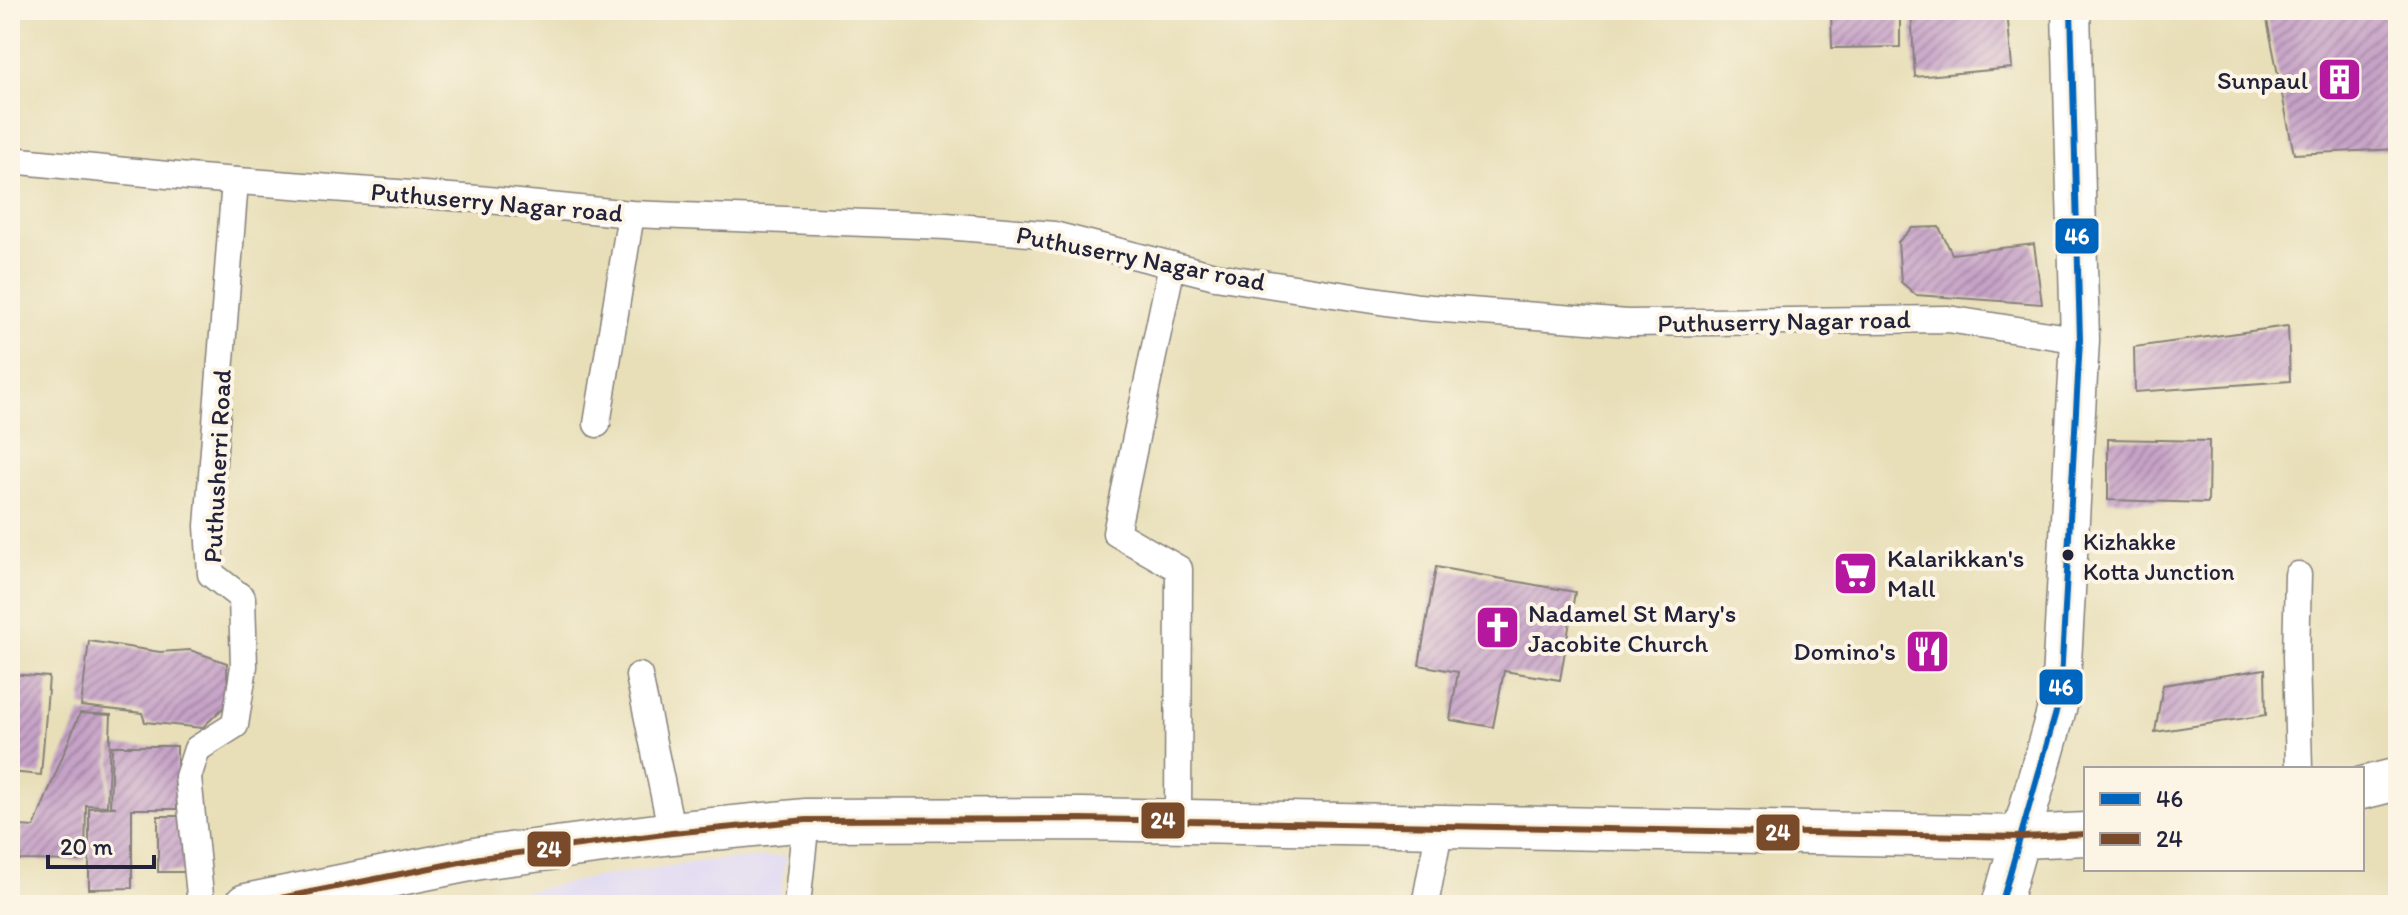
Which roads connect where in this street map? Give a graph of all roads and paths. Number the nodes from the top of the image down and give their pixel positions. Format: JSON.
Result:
{"nodes":[{"id":1,"x":2071,"y":10,"type":"edge"},
{"id":2,"x":10,"y":160,"type":"edge"},
{"id":3,"x":235,"y":181,"type":"junction"},
{"id":4,"x":631,"y":214,"type":"junction"},
{"id":5,"x":1172,"y":265,"type":"junction"},
{"id":6,"x":2080,"y":340,"type":"junction"},
{"id":7,"x":597,"y":424,"type":"dead end"},
{"id":8,"x":2298,"y":575,"type":"dead end"},
{"id":9,"x":639,"y":676,"type":"dead end"},
{"id":10,"x":2299,"y":767,"type":"edge"},
{"id":11,"x":2398,"y":779,"type":"edge"},
{"id":12,"x":2364,"y":788,"type":"edge"},
{"id":13,"x":806,"y":820,"type":"junction"},
{"id":14,"x":1178,"y":821,"type":"junction"},
{"id":15,"x":1440,"y":826,"type":"junction"},
{"id":16,"x":672,"y":833,"type":"junction"},
{"id":17,"x":2084,"y":834,"type":"edge"},
{"id":18,"x":2022,"y":837,"type":"junction"},
{"id":19,"x":201,"y":905,"type":"edge"},
{"id":20,"x":246,"y":905,"type":"edge"},
{"id":21,"x":797,"y":905,"type":"edge"},
{"id":22,"x":1425,"y":905,"type":"edge"},
{"id":23,"x":2001,"y":905,"type":"edge"}],
"edges":[{"from":1,"to":6,"type":"main road"},
{"from":2,"to":3,"type":"street","name":"Puthuserry Nagar road"},
{"from":3,"to":4,"type":"street","name":"Puthuserry Nagar road"},
{"from":3,"to":19,"type":"street","name":"Puthusherri Road"},
{"from":4,"to":5,"type":"street","name":"Puthuserry Nagar road"},
{"from":4,"to":7,"type":"street"},
{"from":5,"to":6,"type":"street","name":"Puthuserry Nagar road"},
{"from":5,"to":14,"type":"street"},
{"from":6,"to":18,"type":"main road"},
{"from":8,"to":10,"type":"street"},
{"from":9,"to":16,"type":"street"},
{"from":11,"to":12,"type":"main road"},
{"from":13,"to":14,"type":"main road"},
{"from":13,"to":16,"type":"main road"},
{"from":13,"to":21,"type":"street"},
{"from":14,"to":15,"type":"main road"},
{"from":15,"to":18,"type":"main road"},
{"from":15,"to":22,"type":"street"},
{"from":16,"to":20,"type":"main road"},
{"from":17,"to":18,"type":"main road"},
{"from":18,"to":23,"type":"main road"}]}
